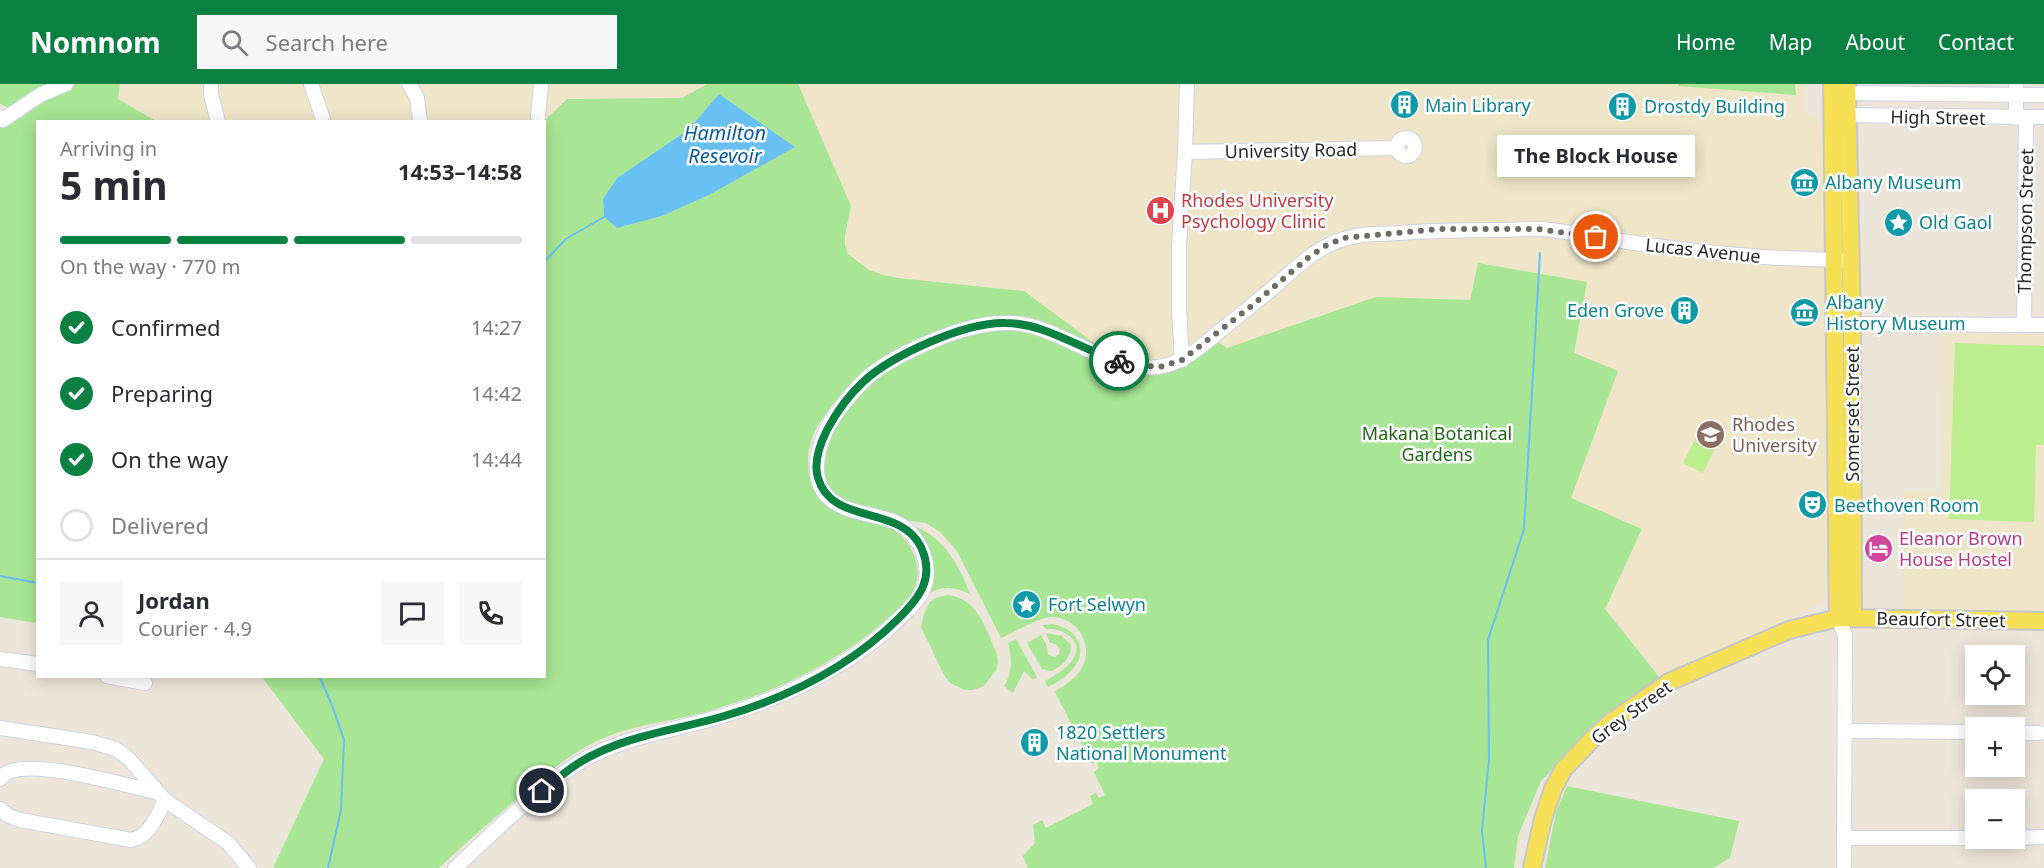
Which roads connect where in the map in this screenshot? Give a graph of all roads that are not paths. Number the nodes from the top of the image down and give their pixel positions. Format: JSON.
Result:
{"nodes":[{"id":1,"x":66,"y":84,"type":"edge"},
{"id":2,"x":211,"y":84,"type":"edge"},
{"id":3,"x":311,"y":84,"type":"edge"},
{"id":4,"x":409,"y":84,"type":"edge"},
{"id":5,"x":542,"y":84,"type":"edge"},
{"id":6,"x":1187,"y":84,"type":"edge"},
{"id":7,"x":1839,"y":88,"type":"edge"},
{"id":8,"x":2016,"y":90,"type":"edge"},
{"id":9,"x":2044,"y":96,"type":"edge"},
{"id":10,"x":1840,"y":115,"type":"junction"},
{"id":11,"x":0,"y":117,"type":"edge"},
{"id":12,"x":538,"y":117,"type":"dead end"},
{"id":13,"x":2044,"y":117,"type":"edge"},
{"id":14,"x":2021,"y":118,"type":"junction"},
{"id":15,"x":323,"y":119,"type":"dead end"},
{"id":16,"x":218,"y":120,"type":"edge"},
{"id":17,"x":420,"y":120,"type":"edge"},
{"id":18,"x":1396,"y":148,"type":"dead end"},
{"id":19,"x":1185,"y":152,"type":"junction"},
{"id":20,"x":1842,"y":261,"type":"junction"},
{"id":21,"x":1843,"y":323,"type":"junction"},
{"id":22,"x":2024,"y":325,"type":"junction"},
{"id":23,"x":2044,"y":325,"type":"edge"},
{"id":24,"x":1182,"y":360,"type":"junction"},
{"id":25,"x":1845,"y":618,"type":"junction"},
{"id":26,"x":2044,"y":621,"type":"edge"},
{"id":27,"x":0,"y":659,"type":"edge"},
{"id":28,"x":36,"y":664,"type":"edge"},
{"id":29,"x":118,"y":678,"type":"edge"},
{"id":30,"x":145,"y":683,"type":"dead end"},
{"id":31,"x":0,"y":728,"type":"edge"},
{"id":32,"x":1845,"y":731,"type":"junction"},
{"id":33,"x":1965,"y":732,"type":"edge"},
{"id":34,"x":2025,"y":733,"type":"edge"},
{"id":35,"x":2039,"y":733,"type":"dead end"},
{"id":36,"x":0,"y":779,"type":"edge"},
{"id":37,"x":161,"y":796,"type":"junction"},
{"id":38,"x":0,"y":809,"type":"edge"},
{"id":39,"x":2044,"y":837,"type":"edge"},
{"id":40,"x":1844,"y":838,"type":"junction"},
{"id":41,"x":1965,"y":838,"type":"edge"},
{"id":42,"x":2025,"y":838,"type":"edge"},
{"id":43,"x":249,"y":868,"type":"edge"},
{"id":44,"x":455,"y":868,"type":"edge"},
{"id":45,"x":1532,"y":868,"type":"edge"},
{"id":46,"x":1844,"y":868,"type":"edge"}],
"edges":[{"from":1,"to":11,"type":"street"},
{"from":2,"to":16,"type":"street"},
{"from":3,"to":15,"type":"street"},
{"from":4,"to":17,"type":"street"},
{"from":5,"to":12,"type":"street"},
{"from":6,"to":19,"type":"street"},
{"from":7,"to":8,"type":"street","name":"High Street"},
{"from":7,"to":10,"type":"main road","name":"Somerset Street"},
{"from":8,"to":9,"type":"street","name":"High Street"},
{"from":8,"to":14,"type":"street","name":"Thompson Street"},
{"from":10,"to":14,"type":"street","name":"High Street"},
{"from":10,"to":20,"type":"main road","name":"Somerset Street"},
{"from":13,"to":14,"type":"street","name":"High Street"},
{"from":14,"to":22,"type":"street","name":"Thompson Street"},
{"from":18,"to":19,"type":"street","name":"University Road"},
{"from":19,"to":24,"type":"street"},
{"from":20,"to":21,"type":"main road","name":"Somerset Street"},
{"from":20,"to":24,"type":"street","name":"Lucas Avenue"},
{"from":21,"to":22,"type":"street"},
{"from":21,"to":25,"type":"main road","name":"Somerset Street"},
{"from":22,"to":23,"type":"street"},
{"from":24,"to":44,"type":"street","name":"Lucas Avenue"},
{"from":25,"to":26,"type":"main road","name":"Beaufort Street"},
{"from":25,"to":32,"type":"street","name":"Somerset Street"},
{"from":25,"to":45,"type":"main road","name":"Grey Street"},
{"from":27,"to":28,"type":"street"},
{"from":29,"to":30,"type":"street"},
{"from":31,"to":37,"type":"street"},
{"from":32,"to":33,"type":"street"},
{"from":32,"to":40,"type":"street","name":"Somerset Street"},
{"from":34,"to":35,"type":"street"},
{"from":36,"to":37,"type":"street"},
{"from":37,"to":38,"type":"street"},
{"from":37,"to":43,"type":"street"},
{"from":39,"to":42,"type":"street"},
{"from":40,"to":41,"type":"street"},
{"from":40,"to":46,"type":"street","name":"Somerset Street"}]}
